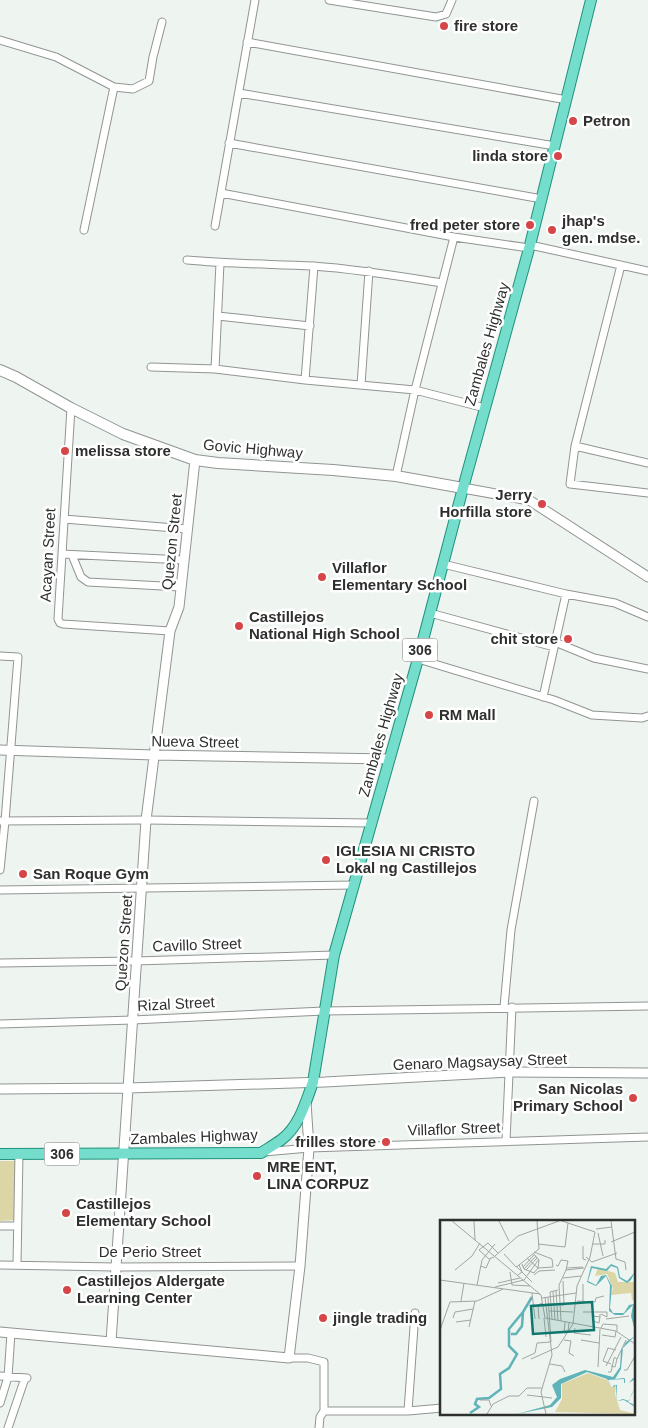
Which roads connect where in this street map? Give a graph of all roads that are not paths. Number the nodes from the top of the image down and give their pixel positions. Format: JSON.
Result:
{"nodes":[{"id":1,"x":255,"y":0,"type":"edge"},
{"id":2,"x":329,"y":0,"type":"edge"},
{"id":3,"x":452,"y":0,"type":"edge"},
{"id":4,"x":589,"y":0,"type":"edge"},
{"id":5,"x":162,"y":22,"type":"dead end"},
{"id":6,"x":0,"y":40,"type":"edge"},
{"id":7,"x":247,"y":42,"type":"junction"},
{"id":8,"x":114,"y":87,"type":"junction"},
{"id":9,"x":239,"y":93,"type":"junction"},
{"id":10,"x":567,"y":100,"type":"junction"},
{"id":11,"x":229,"y":143,"type":"junction"},
{"id":12,"x":555,"y":146,"type":"junction"},
{"id":13,"x":221,"y":193,"type":"junction"},
{"id":14,"x":542,"y":199,"type":"junction"},
{"id":15,"x":215,"y":226,"type":"dead end"},
{"id":16,"x":84,"y":230,"type":"dead end"},
{"id":17,"x":454,"y":237,"type":"junction"},
{"id":18,"x":530,"y":247,"type":"junction"},
{"id":19,"x":187,"y":260,"type":"dead end"},
{"id":20,"x":220,"y":263,"type":"junction"},
{"id":21,"x":314,"y":266,"type":"junction"},
{"id":22,"x":621,"y":266,"type":"junction"},
{"id":23,"x":370,"y":271,"type":"junction"},
{"id":24,"x":648,"y":271,"type":"edge"},
{"id":25,"x":442,"y":283,"type":"junction"},
{"id":26,"x":218,"y":316,"type":"junction"},
{"id":27,"x":310,"y":326,"type":"junction"},
{"id":28,"x":152,"y":367,"type":"dead end"},
{"id":29,"x":214,"y":368,"type":"junction"},
{"id":30,"x":0,"y":370,"type":"edge"},
{"id":31,"x":305,"y":380,"type":"junction"},
{"id":32,"x":361,"y":385,"type":"junction"},
{"id":33,"x":415,"y":390,"type":"junction"},
{"id":34,"x":71,"y":408,"type":"junction"},
{"id":35,"x":485,"y":408,"type":"junction"},
{"id":36,"x":575,"y":446,"type":"junction"},
{"id":37,"x":195,"y":460,"type":"junction"},
{"id":38,"x":648,"y":463,"type":"edge"},
{"id":39,"x":396,"y":476,"type":"junction"},
{"id":40,"x":463,"y":488,"type":"junction"},
{"id":41,"x":648,"y":493,"type":"edge"},
{"id":42,"x":64,"y":519,"type":"junction"},
{"id":43,"x":187,"y":529,"type":"junction"},
{"id":44,"x":62,"y":554,"type":"junction"},
{"id":45,"x":72,"y":555,"type":"junction"},
{"id":46,"x":184,"y":560,"type":"junction"},
{"id":47,"x":443,"y":564,"type":"junction"},
{"id":48,"x":648,"y":577,"type":"edge"},
{"id":49,"x":181,"y":586,"type":"junction"},
{"id":50,"x":566,"y":594,"type":"junction"},
{"id":51,"x":430,"y":613,"type":"junction"},
{"id":52,"x":648,"y":618,"type":"edge"},
{"id":53,"x":170,"y":631,"type":"junction"},
{"id":54,"x":555,"y":645,"type":"junction"},
{"id":55,"x":0,"y":656,"type":"edge"},
{"id":56,"x":418,"y":659,"type":"junction"},
{"id":57,"x":648,"y":669,"type":"edge"},
{"id":58,"x":543,"y":697,"type":"junction"},
{"id":59,"x":648,"y":716,"type":"edge"},
{"id":60,"x":0,"y":750,"type":"edge"},
{"id":61,"x":11,"y":750,"type":"junction"},
{"id":62,"x":154,"y":755,"type":"junction"},
{"id":63,"x":390,"y":759,"type":"junction"},
{"id":64,"x":534,"y":802,"type":"dead end"},
{"id":65,"x":146,"y":820,"type":"junction"},
{"id":66,"x":3,"y":821,"type":"edge"},
{"id":67,"x":371,"y":823,"type":"junction"},
{"id":68,"x":0,"y":870,"type":"edge"},
{"id":69,"x":354,"y":885,"type":"junction"},
{"id":70,"x":142,"y":887,"type":"junction"},
{"id":71,"x":0,"y":890,"type":"edge"},
{"id":72,"x":334,"y":955,"type":"junction"},
{"id":73,"x":136,"y":961,"type":"junction"},
{"id":74,"x":0,"y":963,"type":"edge"},
{"id":75,"x":648,"y":1006,"type":"edge"},
{"id":76,"x":504,"y":1007,"type":"junction"},
{"id":77,"x":512,"y":1008,"type":"junction"},
{"id":78,"x":324,"y":1011,"type":"junction"},
{"id":79,"x":133,"y":1020,"type":"junction"},
{"id":80,"x":0,"y":1024,"type":"edge"},
{"id":81,"x":510,"y":1072,"type":"junction"},
{"id":82,"x":648,"y":1072,"type":"edge"},
{"id":83,"x":313,"y":1082,"type":"junction"},
{"id":84,"x":128,"y":1088,"type":"junction"},
{"id":85,"x":0,"y":1089,"type":"edge"},
{"id":86,"x":306,"y":1102,"type":"junction"},
{"id":87,"x":648,"y":1137,"type":"edge"},
{"id":88,"x":506,"y":1141,"type":"junction"},
{"id":89,"x":309,"y":1148,"type":"junction"},
{"id":90,"x":19,"y":1153,"type":"junction"},
{"id":91,"x":260,"y":1153,"type":"junction"},
{"id":92,"x":0,"y":1154,"type":"edge"},
{"id":93,"x":124,"y":1154,"type":"junction"},
{"id":94,"x":0,"y":1226,"type":"edge"},
{"id":95,"x":17,"y":1226,"type":"junction"},
{"id":96,"x":0,"y":1265,"type":"edge"},
{"id":97,"x":17,"y":1265,"type":"junction"},
{"id":98,"x":116,"y":1266,"type":"junction"},
{"id":99,"x":300,"y":1266,"type":"junction"},
{"id":100,"x":415,"y":1313,"type":"dead end"},
{"id":101,"x":0,"y":1332,"type":"edge"},
{"id":102,"x":11,"y":1333,"type":"junction"},
{"id":103,"x":111,"y":1342,"type":"junction"},
{"id":104,"x":289,"y":1358,"type":"junction"},
{"id":105,"x":4,"y":1376,"type":"edge"},
{"id":106,"x":0,"y":1403,"type":"edge"},
{"id":107,"x":440,"y":1408,"type":"edge"},
{"id":108,"x":324,"y":1411,"type":"junction"},
{"id":109,"x":408,"y":1411,"type":"junction"},
{"id":110,"x":8,"y":1428,"type":"edge"},
{"id":111,"x":319,"y":1428,"type":"edge"}],
"edges":[{"from":1,"to":7,"type":"street"},
{"from":2,"to":3,"type":"street"},
{"from":4,"to":10,"type":"main road","name":"Zambales Highway","number":"306"},
{"from":5,"to":8,"type":"street"},
{"from":6,"to":8,"type":"street"},
{"from":7,"to":9,"type":"street"},
{"from":7,"to":10,"type":"street"},
{"from":8,"to":16,"type":"street"},
{"from":9,"to":11,"type":"street"},
{"from":9,"to":12,"type":"street"},
{"from":10,"to":12,"type":"main road","name":"Zambales Highway","number":"306"},
{"from":11,"to":13,"type":"street"},
{"from":11,"to":14,"type":"street"},
{"from":12,"to":14,"type":"main road","name":"Zambales Highway","number":"306"},
{"from":13,"to":15,"type":"street"},
{"from":13,"to":17,"type":"street"},
{"from":14,"to":18,"type":"main road","name":"Zambales Highway","number":"306"},
{"from":17,"to":18,"type":"street"},
{"from":17,"to":25,"type":"street"},
{"from":18,"to":22,"type":"street"},
{"from":18,"to":35,"type":"main road","name":"Zambales Highway","number":"306"},
{"from":19,"to":20,"type":"street"},
{"from":20,"to":21,"type":"street"},
{"from":20,"to":26,"type":"street"},
{"from":21,"to":23,"type":"street"},
{"from":21,"to":27,"type":"street"},
{"from":22,"to":24,"type":"street"},
{"from":22,"to":36,"type":"street"},
{"from":23,"to":25,"type":"street"},
{"from":23,"to":32,"type":"street"},
{"from":25,"to":33,"type":"street"},
{"from":26,"to":27,"type":"street"},
{"from":26,"to":29,"type":"street"},
{"from":27,"to":31,"type":"street"},
{"from":28,"to":29,"type":"street"},
{"from":29,"to":31,"type":"street"},
{"from":30,"to":34,"type":"main road","name":"Govic Highway"},
{"from":31,"to":32,"type":"street"},
{"from":32,"to":33,"type":"street"},
{"from":33,"to":35,"type":"street"},
{"from":33,"to":39,"type":"street"},
{"from":34,"to":37,"type":"main road","name":"Govic Highway"},
{"from":34,"to":42,"type":"street","name":"Acayan Street"},
{"from":35,"to":40,"type":"main road","name":"Zambales Highway","number":"306"},
{"from":36,"to":38,"type":"street"},
{"from":36,"to":41,"type":"street"},
{"from":37,"to":39,"type":"main road","name":"Govic Highway"},
{"from":37,"to":43,"type":"street","name":"Quezon Street"},
{"from":39,"to":40,"type":"main road","name":"Govic Highway"},
{"from":40,"to":47,"type":"main road","name":"Zambales Highway","number":"306"},
{"from":40,"to":48,"type":"street"},
{"from":42,"to":43,"type":"street"},
{"from":42,"to":44,"type":"street","name":"Acayan Street"},
{"from":43,"to":46,"type":"street","name":"Quezon Street"},
{"from":44,"to":45,"type":"street"},
{"from":44,"to":53,"type":"street","name":"Acayan Street"},
{"from":45,"to":46,"type":"street"},
{"from":45,"to":49,"type":"street"},
{"from":46,"to":49,"type":"street","name":"Quezon Street"},
{"from":47,"to":50,"type":"street"},
{"from":47,"to":51,"type":"main road","name":"Zambales Highway","number":"306"},
{"from":49,"to":53,"type":"street","name":"Quezon Street"},
{"from":50,"to":52,"type":"street"},
{"from":50,"to":54,"type":"street"},
{"from":51,"to":54,"type":"street"},
{"from":51,"to":56,"type":"main road","name":"Zambales Highway","number":"306"},
{"from":53,"to":62,"type":"street","name":"Quezon Street"},
{"from":54,"to":57,"type":"street"},
{"from":54,"to":58,"type":"street"},
{"from":55,"to":61,"type":"street"},
{"from":56,"to":58,"type":"street"},
{"from":56,"to":63,"type":"main road","name":"Zambales Highway","number":"306"},
{"from":58,"to":59,"type":"street"},
{"from":60,"to":61,"type":"street","name":"Nueva Street"},
{"from":61,"to":62,"type":"street","name":"Nueva Street"},
{"from":61,"to":66,"type":"street"},
{"from":62,"to":63,"type":"street","name":"Nueva Street"},
{"from":62,"to":65,"type":"street","name":"Quezon Street"},
{"from":63,"to":67,"type":"main road","name":"Zambales Highway","number":"306"},
{"from":64,"to":76,"type":"street"},
{"from":65,"to":66,"type":"street"},
{"from":65,"to":67,"type":"street"},
{"from":65,"to":70,"type":"street","name":"Quezon Street"},
{"from":66,"to":68,"type":"street"},
{"from":67,"to":69,"type":"main road","name":"Zambales Highway","number":"306"},
{"from":69,"to":70,"type":"street"},
{"from":69,"to":72,"type":"main road","name":"Zambales Highway","number":"306"},
{"from":70,"to":71,"type":"street"},
{"from":70,"to":73,"type":"street","name":"Quezon Street"},
{"from":72,"to":73,"type":"street","name":"Cavillo Street"},
{"from":72,"to":78,"type":"main road","name":"Zambales Highway","number":"306"},
{"from":73,"to":74,"type":"street","name":"Cavillo Street"},
{"from":73,"to":79,"type":"street","name":"Quezon Street"},
{"from":75,"to":77,"type":"street","name":"Rizal Street"},
{"from":76,"to":77,"type":"street","name":"Rizal Street"},
{"from":76,"to":78,"type":"street","name":"Rizal Street"},
{"from":77,"to":81,"type":"street"},
{"from":78,"to":79,"type":"street","name":"Rizal Street"},
{"from":78,"to":83,"type":"main road","name":"Zambales Highway","number":"306"},
{"from":79,"to":80,"type":"street","name":"Rizal Street"},
{"from":79,"to":84,"type":"street","name":"Quezon Street"},
{"from":81,"to":82,"type":"street","name":"Genaro Magsaysay Street"},
{"from":81,"to":83,"type":"street","name":"Genaro Magsaysay Street"},
{"from":81,"to":88,"type":"street"},
{"from":83,"to":84,"type":"street","name":"Genaro Magsaysay Street"},
{"from":83,"to":86,"type":"main road","name":"Zambales Highway","number":"306"},
{"from":84,"to":85,"type":"street","name":"Genaro Magsaysay Street"},
{"from":84,"to":93,"type":"street","name":"Quezon Street"},
{"from":86,"to":89,"type":"street"},
{"from":86,"to":91,"type":"main road","name":"Zambales Highway","number":"306"},
{"from":87,"to":88,"type":"street","name":"Villaflor Street"},
{"from":88,"to":89,"type":"street","name":"Villaflor Street"},
{"from":89,"to":91,"type":"street","name":"Villaflor Street"},
{"from":89,"to":99,"type":"street"},
{"from":90,"to":92,"type":"main road","name":"Zambales Highway","number":"306"},
{"from":90,"to":93,"type":"main road","name":"Zambales Highway","number":"306"},
{"from":90,"to":95,"type":"street"},
{"from":91,"to":93,"type":"main road","name":"Zambales Highway","number":"306"},
{"from":93,"to":98,"type":"street","name":"Quezon Street"},
{"from":94,"to":95,"type":"street"},
{"from":95,"to":97,"type":"street"},
{"from":96,"to":97,"type":"street","name":"De Perio Street"},
{"from":97,"to":98,"type":"street","name":"De Perio Street"},
{"from":98,"to":99,"type":"street","name":"De Perio Street"},
{"from":98,"to":103,"type":"street","name":"Quezon Street"},
{"from":99,"to":104,"type":"street"},
{"from":100,"to":109,"type":"street"},
{"from":101,"to":102,"type":"street"},
{"from":102,"to":103,"type":"street"},
{"from":102,"to":105,"type":"street"},
{"from":103,"to":104,"type":"street"},
{"from":104,"to":108,"type":"street"},
{"from":105,"to":106,"type":"street"},
{"from":105,"to":110,"type":"street"},
{"from":107,"to":109,"type":"street"},
{"from":108,"to":109,"type":"street"},
{"from":108,"to":111,"type":"street"}]}
